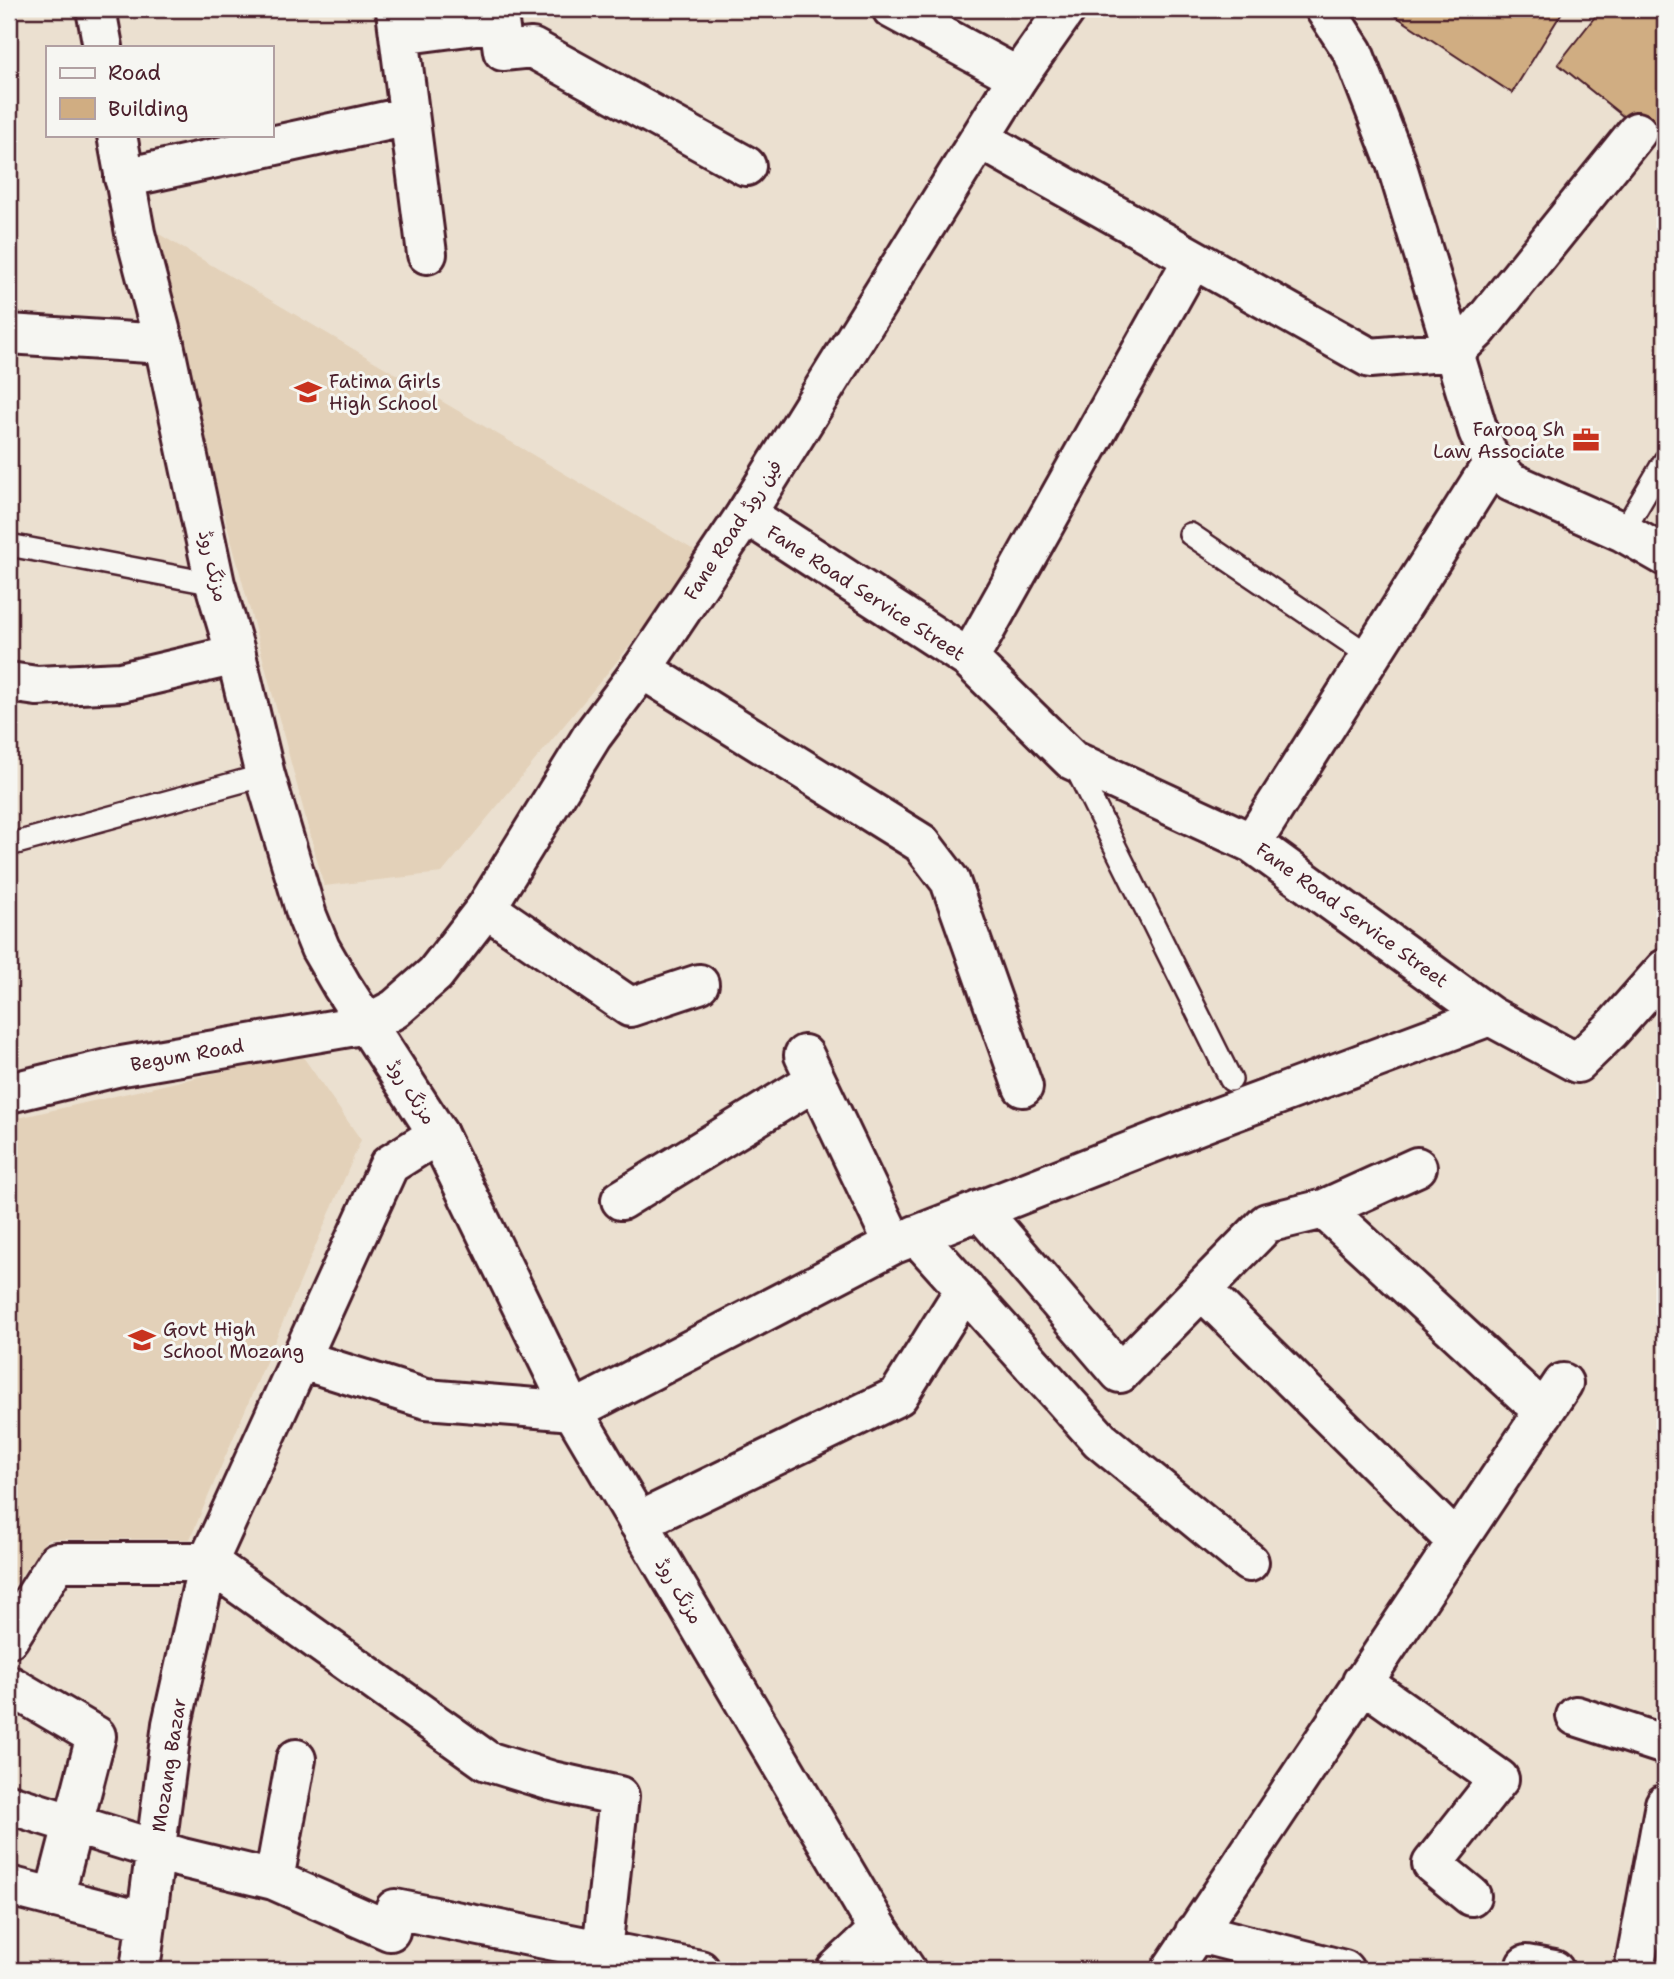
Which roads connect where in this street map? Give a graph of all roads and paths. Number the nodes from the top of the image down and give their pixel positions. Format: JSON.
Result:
{"nodes":[{"id":1,"x":96,"y":9,"type":"edge"},
{"id":2,"x":892,"y":9,"type":"edge"},
{"id":3,"x":1066,"y":9,"type":"edge"},
{"id":4,"x":1325,"y":9,"type":"edge"},
{"id":5,"x":397,"y":22,"type":"edge"},
{"id":6,"x":103,"y":46,"type":"edge"},
{"id":7,"x":1018,"y":78,"type":"junction"},
{"id":8,"x":409,"y":116,"type":"junction"},
{"id":9,"x":1637,"y":132,"type":"dead end"},
{"id":10,"x":117,"y":136,"type":"edge"},
{"id":11,"x":980,"y":139,"type":"junction"},
{"id":12,"x":746,"y":166,"type":"dead end"},
{"id":13,"x":124,"y":178,"type":"junction"},
{"id":14,"x":427,"y":254,"type":"dead end"},
{"id":15,"x":1193,"y":260,"type":"junction"},
{"id":16,"x":9,"y":334,"type":"edge"},
{"id":17,"x":164,"y":344,"type":"junction"},
{"id":18,"x":1455,"y":351,"type":"junction"},
{"id":19,"x":1665,"y":460,"type":"edge"},
{"id":20,"x":1492,"y":464,"type":"junction"},
{"id":21,"x":746,"y":514,"type":"junction"},
{"id":22,"x":1623,"y":532,"type":"junction"},
{"id":23,"x":1190,"y":534,"type":"dead end"},
{"id":24,"x":9,"y":545,"type":"edge"},
{"id":25,"x":1665,"y":556,"type":"edge"},
{"id":26,"x":215,"y":584,"type":"junction"},
{"id":27,"x":236,"y":655,"type":"junction"},
{"id":28,"x":1370,"y":656,"type":"junction"},
{"id":29,"x":968,"y":659,"type":"junction"},
{"id":30,"x":642,"y":668,"type":"junction"},
{"id":31,"x":9,"y":682,"type":"edge"},
{"id":32,"x":1072,"y":760,"type":"junction"},
{"id":33,"x":265,"y":775,"type":"junction"},
{"id":34,"x":1252,"y":843,"type":"junction"},
{"id":35,"x":9,"y":845,"type":"edge"},
{"id":36,"x":486,"y":908,"type":"junction"},
{"id":37,"x":1665,"y":969,"type":"edge"},
{"id":38,"x":699,"y":984,"type":"dead end"},
{"id":39,"x":1490,"y":1016,"type":"junction"},
{"id":40,"x":368,"y":1024,"type":"junction"},
{"id":41,"x":1231,"y":1080,"type":"dead end"},
{"id":42,"x":1023,"y":1087,"type":"dead end"},
{"id":43,"x":9,"y":1093,"type":"edge"},
{"id":44,"x":438,"y":1134,"type":"junction"},
{"id":45,"x":1417,"y":1167,"type":"dead end"},
{"id":46,"x":621,"y":1200,"type":"dead end"},
{"id":47,"x":1324,"y":1209,"type":"junction"},
{"id":48,"x":980,"y":1210,"type":"junction"},
{"id":49,"x":905,"y":1239,"type":"junction"},
{"id":50,"x":965,"y":1289,"type":"junction"},
{"id":51,"x":1203,"y":1291,"type":"junction"},
{"id":52,"x":299,"y":1359,"type":"junction"},
{"id":53,"x":573,"y":1411,"type":"junction"},
{"id":54,"x":638,"y":1522,"type":"junction"},
{"id":55,"x":1457,"y":1542,"type":"junction"},
{"id":56,"x":208,"y":1562,"type":"junction"},
{"id":57,"x":1249,"y":1562,"type":"dead end"},
{"id":58,"x":9,"y":1638,"type":"edge"},
{"id":59,"x":1362,"y":1682,"type":"junction"},
{"id":60,"x":9,"y":1685,"type":"edge"},
{"id":61,"x":1576,"y":1716,"type":"dead end"},
{"id":62,"x":1665,"y":1745,"type":"edge"},
{"id":63,"x":296,"y":1759,"type":"dead end"},
{"id":64,"x":9,"y":1804,"type":"edge"},
{"id":65,"x":1665,"y":1804,"type":"edge"},
{"id":66,"x":72,"y":1823,"type":"junction"},
{"id":67,"x":156,"y":1849,"type":"junction"},
{"id":68,"x":274,"y":1880,"type":"junction"},
{"id":69,"x":9,"y":1886,"type":"edge"},
{"id":70,"x":1471,"y":1896,"type":"dead end"},
{"id":71,"x":54,"y":1898,"type":"junction"},
{"id":72,"x":146,"y":1922,"type":"junction"},
{"id":73,"x":879,"y":1930,"type":"junction"},
{"id":74,"x":1195,"y":1932,"type":"junction"},
{"id":75,"x":600,"y":1961,"type":"edge"},
{"id":76,"x":140,"y":1970,"type":"edge"},
{"id":77,"x":700,"y":1970,"type":"edge"},
{"id":78,"x":836,"y":1970,"type":"edge"},
{"id":79,"x":906,"y":1970,"type":"edge"},
{"id":80,"x":1171,"y":1970,"type":"edge"},
{"id":81,"x":1344,"y":1970,"type":"edge"},
{"id":82,"x":1634,"y":1970,"type":"edge"}],
"edges":[{"from":1,"to":6,"type":"street"},
{"from":2,"to":7,"type":"street"},
{"from":3,"to":7,"type":"street","name":"Fane Road فین روڈ"},
{"from":4,"to":18,"type":"street"},
{"from":5,"to":8,"type":"street"},
{"from":5,"to":12,"type":"street"},
{"from":7,"to":11,"type":"street","name":"Fane Road فین روڈ"},
{"from":8,"to":13,"type":"street"},
{"from":8,"to":14,"type":"street"},
{"from":9,"to":18,"type":"street"},
{"from":10,"to":13,"type":"street","name":"مزنگ روڈ"},
{"from":11,"to":15,"type":"street"},
{"from":11,"to":21,"type":"street","name":"Fane Road فین روڈ"},
{"from":13,"to":17,"type":"street","name":"مزنگ روڈ"},
{"from":15,"to":18,"type":"street"},
{"from":15,"to":29,"type":"street"},
{"from":16,"to":17,"type":"street"},
{"from":17,"to":26,"type":"street","name":"مزنگ روڈ"},
{"from":18,"to":20,"type":"street"},
{"from":19,"to":22,"type":"lane"},
{"from":20,"to":22,"type":"street"},
{"from":20,"to":28,"type":"street"},
{"from":21,"to":29,"type":"street","name":"Fane Road Service Street"},
{"from":21,"to":30,"type":"street","name":"Fane Road فین روڈ"},
{"from":22,"to":25,"type":"street"},
{"from":23,"to":28,"type":"lane"},
{"from":24,"to":26,"type":"lane"},
{"from":26,"to":27,"type":"street","name":"مزنگ روڈ"},
{"from":27,"to":31,"type":"street"},
{"from":27,"to":33,"type":"street","name":"مزنگ روڈ"},
{"from":28,"to":34,"type":"street"},
{"from":29,"to":32,"type":"street","name":"Fane Road Service Street"},
{"from":30,"to":36,"type":"street","name":"Fane Road فین روڈ"},
{"from":30,"to":42,"type":"street"},
{"from":32,"to":34,"type":"street","name":"Fane Road Service Street"},
{"from":32,"to":41,"type":"lane"},
{"from":33,"to":35,"type":"lane"},
{"from":33,"to":40,"type":"street","name":"مزنگ روڈ"},
{"from":34,"to":39,"type":"street","name":"Fane Road Service Street"},
{"from":36,"to":38,"type":"street"},
{"from":36,"to":40,"type":"street","name":"Fane Road فین روڈ"},
{"from":37,"to":39,"type":"street","name":"Fane Road Service Street"},
{"from":39,"to":48,"type":"street"},
{"from":40,"to":43,"type":"street","name":"Begum Road"},
{"from":40,"to":44,"type":"street","name":"مزنگ روڈ"},
{"from":44,"to":52,"type":"street","name":"Mozang Bazar"},
{"from":44,"to":53,"type":"street","name":"مزنگ روڈ"},
{"from":45,"to":47,"type":"street"},
{"from":46,"to":49,"type":"street"},
{"from":47,"to":51,"type":"street"},
{"from":47,"to":55,"type":"street"},
{"from":48,"to":49,"type":"street"},
{"from":48,"to":51,"type":"street"},
{"from":49,"to":50,"type":"street"},
{"from":49,"to":53,"type":"street"},
{"from":50,"to":54,"type":"street"},
{"from":50,"to":57,"type":"street"},
{"from":51,"to":55,"type":"street"},
{"from":52,"to":53,"type":"street"},
{"from":52,"to":56,"type":"street","name":"Mozang Bazar"},
{"from":53,"to":54,"type":"street","name":"مزنگ روڈ"},
{"from":54,"to":73,"type":"street","name":"مزنگ روڈ"},
{"from":55,"to":59,"type":"street"},
{"from":56,"to":58,"type":"street"},
{"from":56,"to":67,"type":"street","name":"Mozang Bazar"},
{"from":56,"to":75,"type":"street"},
{"from":59,"to":70,"type":"street"},
{"from":59,"to":74,"type":"street"},
{"from":60,"to":66,"type":"street"},
{"from":61,"to":62,"type":"street"},
{"from":63,"to":68,"type":"street"},
{"from":64,"to":66,"type":"street"},
{"from":65,"to":82,"type":"street"},
{"from":66,"to":67,"type":"street"},
{"from":66,"to":71,"type":"street"},
{"from":67,"to":68,"type":"street"},
{"from":67,"to":72,"type":"street","name":"Mozang Bazar"},
{"from":68,"to":75,"type":"street"},
{"from":69,"to":71,"type":"street"},
{"from":71,"to":72,"type":"street"},
{"from":72,"to":76,"type":"street","name":"Mozang Bazar"},
{"from":73,"to":78,"type":"street"},
{"from":73,"to":79,"type":"street","name":"مزنگ روڈ"},
{"from":74,"to":80,"type":"street"},
{"from":74,"to":81,"type":"street"},
{"from":75,"to":77,"type":"street"}]}
